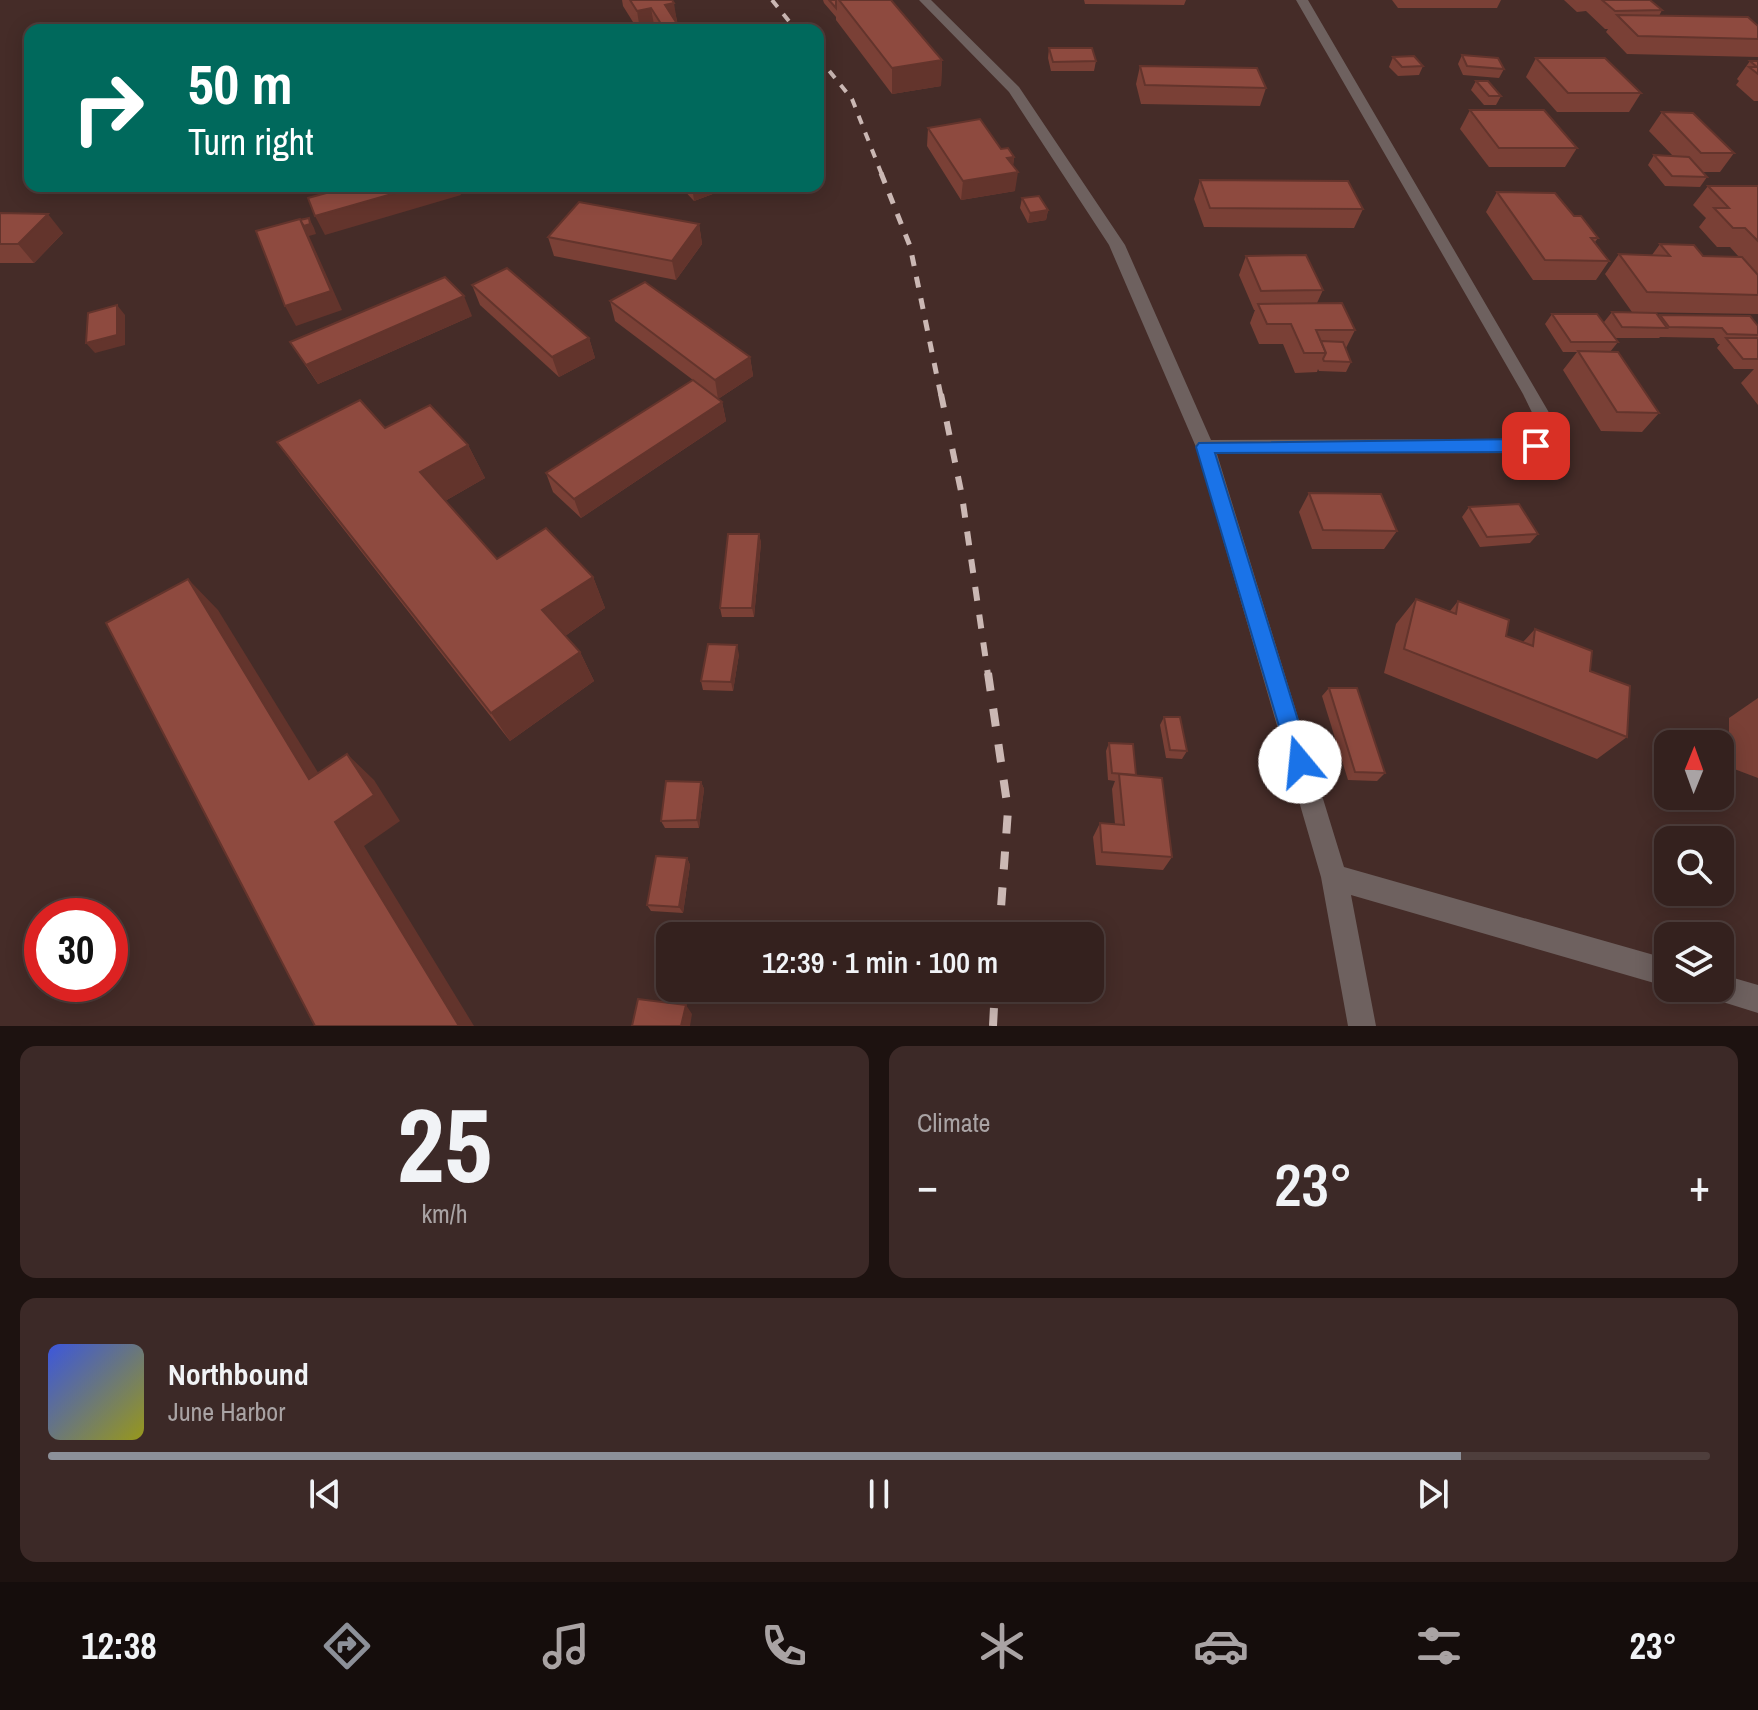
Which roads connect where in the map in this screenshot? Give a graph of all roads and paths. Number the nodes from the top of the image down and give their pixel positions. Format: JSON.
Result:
{"nodes":[{"id":1,"x":925,"y":0,"type":"edge"},
{"id":2,"x":1302,"y":0,"type":"edge"},
{"id":3,"x":1205,"y":447,"type":"junction"},
{"id":4,"x":1334,"y":877,"type":"junction"},
{"id":5,"x":1654,"y":969,"type":"edge"},
{"id":6,"x":1734,"y":992,"type":"edge"},
{"id":7,"x":1758,"y":999,"type":"edge"},
{"id":8,"x":1362,"y":1026,"type":"edge"}],
"edges":[{"from":1,"to":3,"type":"street"},
{"from":2,"to":3,"type":"street"},
{"from":3,"to":4,"type":"street"},
{"from":4,"to":5,"type":"street"},
{"from":4,"to":8,"type":"street"},
{"from":6,"to":7,"type":"street"}]}
